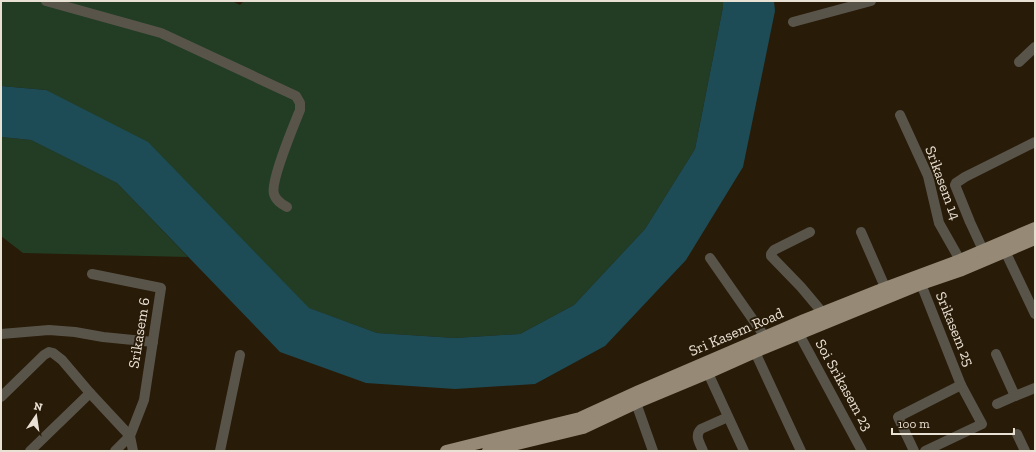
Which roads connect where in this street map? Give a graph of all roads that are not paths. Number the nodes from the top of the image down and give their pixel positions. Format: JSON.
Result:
{"nodes":[{"id":1,"x":46,"y":1,"type":"edge"},
{"id":2,"x":871,"y":1,"type":"edge"},
{"id":3,"x":793,"y":22,"type":"dead end"},
{"id":4,"x":1035,"y":47,"type":"edge"},
{"id":5,"x":1019,"y":62,"type":"dead end"},
{"id":6,"x":900,"y":115,"type":"dead end"},
{"id":7,"x":1035,"y":142,"type":"edge"},
{"id":8,"x":287,"y":207,"type":"dead end"},
{"id":9,"x":1035,"y":228,"type":"edge"},
{"id":10,"x":810,"y":232,"type":"dead end"},
{"id":11,"x":861,"y":232,"type":"dead end"},
{"id":12,"x":1034,"y":242,"type":"edge"},
{"id":13,"x":983,"y":250,"type":"junction"},
{"id":14,"x":1005,"y":251,"type":"junction"},
{"id":15,"x":710,"y":258,"type":"dead end"},
{"id":16,"x":960,"y":260,"type":"junction"},
{"id":17,"x":92,"y":274,"type":"dead end"},
{"id":18,"x":921,"y":284,"type":"junction"},
{"id":19,"x":885,"y":288,"type":"junction"},
{"id":20,"x":822,"y":312,"type":"junction"},
{"id":21,"x":1035,"y":314,"type":"edge"},
{"id":22,"x":1,"y":334,"type":"edge"},
{"id":23,"x":799,"y":334,"type":"junction"},
{"id":24,"x":765,"y":337,"type":"junction"},
{"id":25,"x":153,"y":342,"type":"junction"},
{"id":26,"x":755,"y":352,"type":"junction"},
{"id":27,"x":996,"y":354,"type":"dead end"},
{"id":28,"x":240,"y":355,"type":"dead end"},
{"id":29,"x":708,"y":373,"type":"junction"},
{"id":30,"x":961,"y":385,"type":"junction"},
{"id":31,"x":1035,"y":388,"type":"edge"},
{"id":32,"x":90,"y":393,"type":"junction"},
{"id":33,"x":1015,"y":396,"type":"junction"},
{"id":34,"x":1,"y":397,"type":"edge"},
{"id":35,"x":636,"y":403,"type":"junction"},
{"id":36,"x":997,"y":404,"type":"dead end"},
{"id":37,"x":595,"y":417,"type":"junction"},
{"id":38,"x":728,"y":417,"type":"junction"},
{"id":39,"x":1017,"y":434,"type":"dead end"},
{"id":40,"x":130,"y":436,"type":"junction"},
{"id":41,"x":507,"y":449,"type":"edge"},
{"id":42,"x":30,"y":451,"type":"edge"},
{"id":43,"x":115,"y":451,"type":"edge"},
{"id":44,"x":134,"y":451,"type":"edge"},
{"id":45,"x":220,"y":451,"type":"edge"},
{"id":46,"x":446,"y":451,"type":"edge"},
{"id":47,"x":488,"y":451,"type":"edge"},
{"id":48,"x":653,"y":451,"type":"edge"},
{"id":49,"x":703,"y":451,"type":"edge"},
{"id":50,"x":744,"y":451,"type":"edge"},
{"id":51,"x":801,"y":451,"type":"edge"},
{"id":52,"x":862,"y":451,"type":"edge"},
{"id":53,"x":914,"y":451,"type":"edge"},
{"id":54,"x":925,"y":451,"type":"edge"},
{"id":55,"x":1025,"y":451,"type":"edge"}],
"edges":[{"from":1,"to":8,"type":"street"},
{"from":2,"to":3,"type":"street"},
{"from":4,"to":5,"type":"street"},
{"from":6,"to":16,"type":"street","name":"Srikasem 14"},
{"from":7,"to":13,"type":"street"},
{"from":9,"to":13,"type":"main road","name":"Sri Kasem Road"},
{"from":10,"to":20,"type":"street"},
{"from":11,"to":19,"type":"street"},
{"from":12,"to":14,"type":"main road","name":"Sri Kasem Road"},
{"from":13,"to":16,"type":"main road","name":"Sri Kasem Road"},
{"from":14,"to":18,"type":"main road","name":"Sri Kasem Road"},
{"from":14,"to":21,"type":"street"},
{"from":15,"to":24,"type":"street"},
{"from":16,"to":19,"type":"main road","name":"Sri Kasem Road"},
{"from":17,"to":25,"type":"street","name":"Srikasem 6"},
{"from":18,"to":23,"type":"main road","name":"Sri Kasem Road"},
{"from":18,"to":30,"type":"street","name":"Srikasem 25"},
{"from":19,"to":20,"type":"main road","name":"Sri Kasem Road"},
{"from":20,"to":24,"type":"main road","name":"Sri Kasem Road"},
{"from":22,"to":25,"type":"street"},
{"from":23,"to":26,"type":"main road","name":"Sri Kasem Road"},
{"from":23,"to":52,"type":"street","name":"Soi Srikasem 23"},
{"from":24,"to":37,"type":"main road","name":"Sri Kasem Road"},
{"from":25,"to":40,"type":"street","name":"Srikasem 6"},
{"from":26,"to":29,"type":"main road","name":"Sri Kasem Road"},
{"from":26,"to":51,"type":"street"},
{"from":27,"to":33,"type":"street"},
{"from":28,"to":45,"type":"street"},
{"from":29,"to":35,"type":"main road","name":"Sri Kasem Road"},
{"from":29,"to":38,"type":"street"},
{"from":30,"to":53,"type":"street","name":"Srikasem 25"},
{"from":30,"to":54,"type":"street","name":"Srikasem 25"},
{"from":31,"to":33,"type":"street"},
{"from":32,"to":34,"type":"street"},
{"from":32,"to":40,"type":"street"},
{"from":32,"to":42,"type":"street"},
{"from":33,"to":36,"type":"street"},
{"from":35,"to":37,"type":"main road","name":"Sri Kasem Road"},
{"from":35,"to":48,"type":"street"},
{"from":37,"to":41,"type":"main road","name":"Sri Kasem Road"},
{"from":37,"to":46,"type":"main road","name":"Sri Kasem Road"},
{"from":38,"to":49,"type":"street"},
{"from":38,"to":50,"type":"street"},
{"from":39,"to":55,"type":"street"},
{"from":40,"to":43,"type":"street"},
{"from":40,"to":44,"type":"street"},
{"from":41,"to":47,"type":"main road","name":"Sri Kasem Road"}]}
